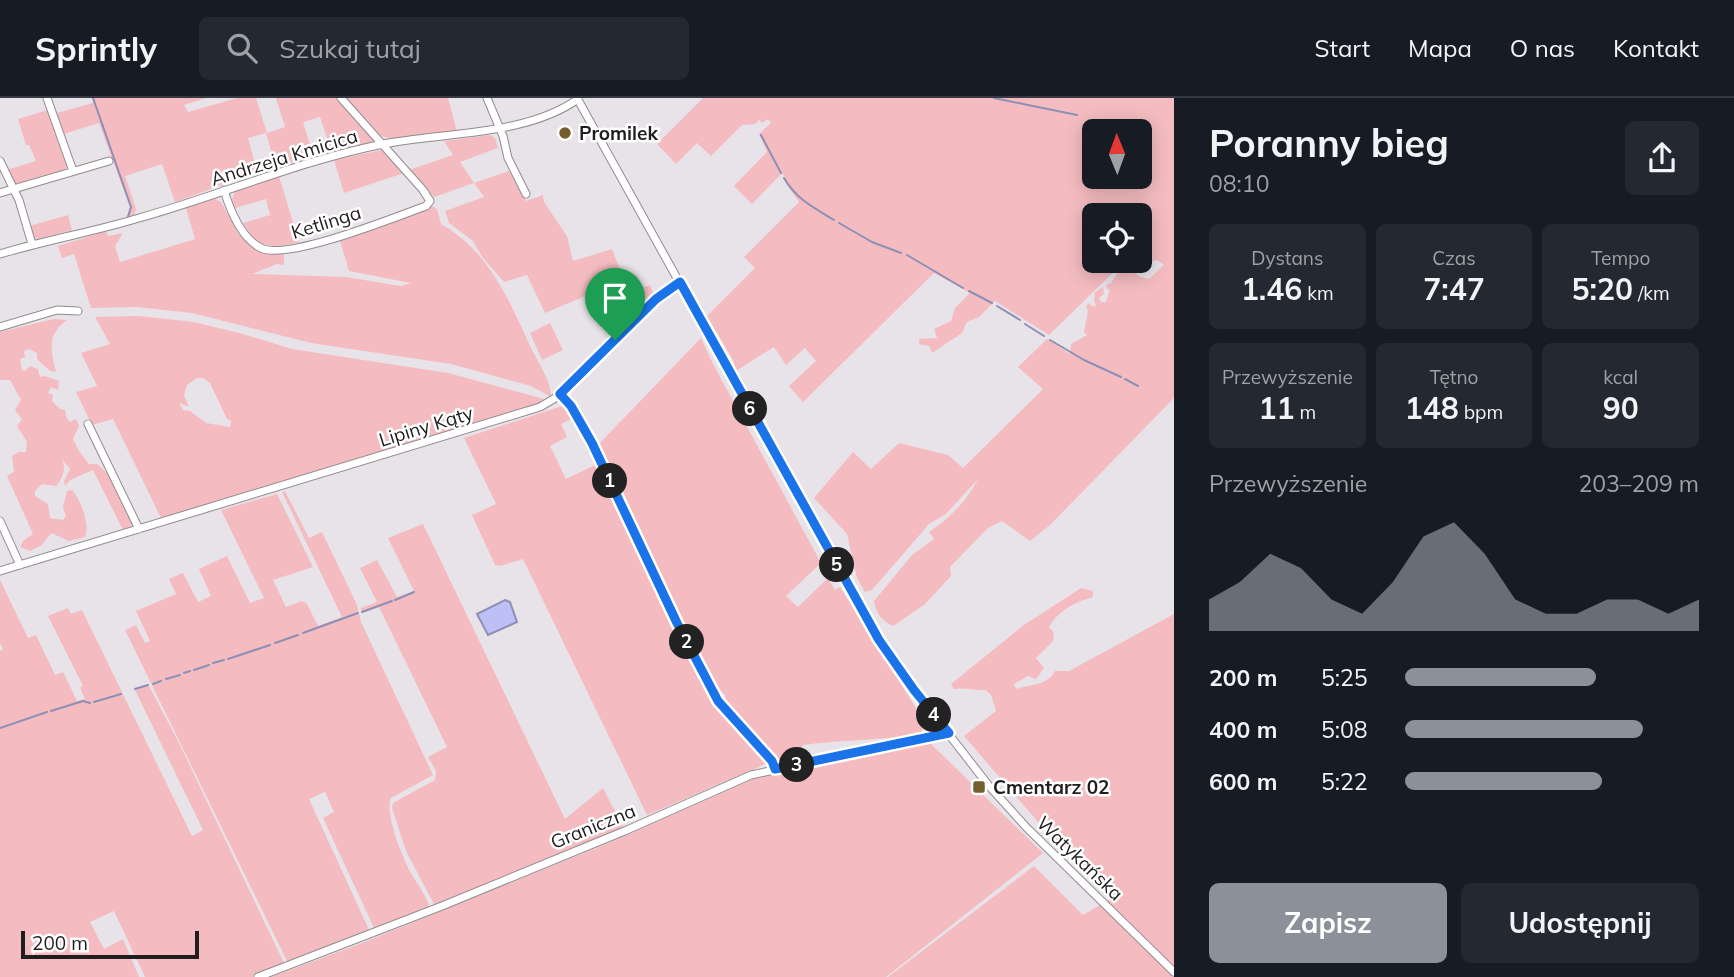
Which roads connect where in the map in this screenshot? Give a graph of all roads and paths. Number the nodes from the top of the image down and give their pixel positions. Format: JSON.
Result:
{"nodes":[{"id":1,"x":47,"y":98,"type":"edge"},
{"id":2,"x":341,"y":98,"type":"edge"},
{"id":3,"x":487,"y":98,"type":"edge"},
{"id":4,"x":578,"y":99,"type":"edge"},
{"id":5,"x":499,"y":129,"type":"junction"},
{"id":6,"x":384,"y":144,"type":"junction"},
{"id":7,"x":0,"y":161,"type":"edge"},
{"id":8,"x":109,"y":161,"type":"dead end"},
{"id":9,"x":73,"y":171,"type":"junction"},
{"id":10,"x":14,"y":189,"type":"junction"},
{"id":11,"x":224,"y":190,"type":"junction"},
{"id":12,"x":0,"y":193,"type":"edge"},
{"id":13,"x":526,"y":194,"type":"dead end"},
{"id":14,"x":32,"y":244,"type":"junction"},
{"id":15,"x":0,"y":254,"type":"edge"},
{"id":16,"x":680,"y":282,"type":"junction"},
{"id":17,"x":78,"y":311,"type":"dead end"},
{"id":18,"x":0,"y":327,"type":"edge"},
{"id":19,"x":560,"y":394,"type":"junction"},
{"id":20,"x":88,"y":424,"type":"dead end"},
{"id":21,"x":0,"y":522,"type":"edge"},
{"id":22,"x":139,"y":529,"type":"junction"},
{"id":23,"x":20,"y":565,"type":"junction"},
{"id":24,"x":0,"y":571,"type":"edge"},
{"id":25,"x":949,"y":733,"type":"junction"},
{"id":26,"x":775,"y":769,"type":"junction"},
{"id":27,"x":1174,"y":972,"type":"edge"},
{"id":28,"x":258,"y":977,"type":"edge"}],
"edges":[{"from":1,"to":9,"type":"street"},
{"from":2,"to":6,"type":"street"},
{"from":3,"to":5,"type":"street"},
{"from":4,"to":5,"type":"street","name":"Andrzeja Kmicica"},
{"from":4,"to":16,"type":"street","name":"Watykańska"},
{"from":5,"to":6,"type":"street","name":"Andrzeja Kmicica"},
{"from":5,"to":13,"type":"street"},
{"from":6,"to":11,"type":"street","name":"Andrzeja Kmicica"},
{"from":6,"to":11,"type":"street","name":"Ketlinga"},
{"from":7,"to":10,"type":"street"},
{"from":8,"to":9,"type":"street"},
{"from":9,"to":10,"type":"street"},
{"from":10,"to":12,"type":"street"},
{"from":10,"to":14,"type":"street"},
{"from":11,"to":14,"type":"street","name":"Andrzeja Kmicica"},
{"from":14,"to":15,"type":"street","name":"Andrzeja Kmicica"},
{"from":16,"to":19,"type":"street","name":"Lipiny Kąty"},
{"from":16,"to":25,"type":"street","name":"Watykańska"},
{"from":17,"to":18,"type":"street"},
{"from":19,"to":22,"type":"street","name":"Lipiny Kąty"},
{"from":19,"to":26,"type":"street"},
{"from":20,"to":22,"type":"street"},
{"from":21,"to":23,"type":"street"},
{"from":22,"to":23,"type":"street","name":"Lipiny Kąty"},
{"from":23,"to":24,"type":"street","name":"Lipiny Kąty"},
{"from":25,"to":26,"type":"street","name":"Graniczna"},
{"from":25,"to":27,"type":"street","name":"Watykańska"},
{"from":26,"to":28,"type":"street","name":"Graniczna"}]}
